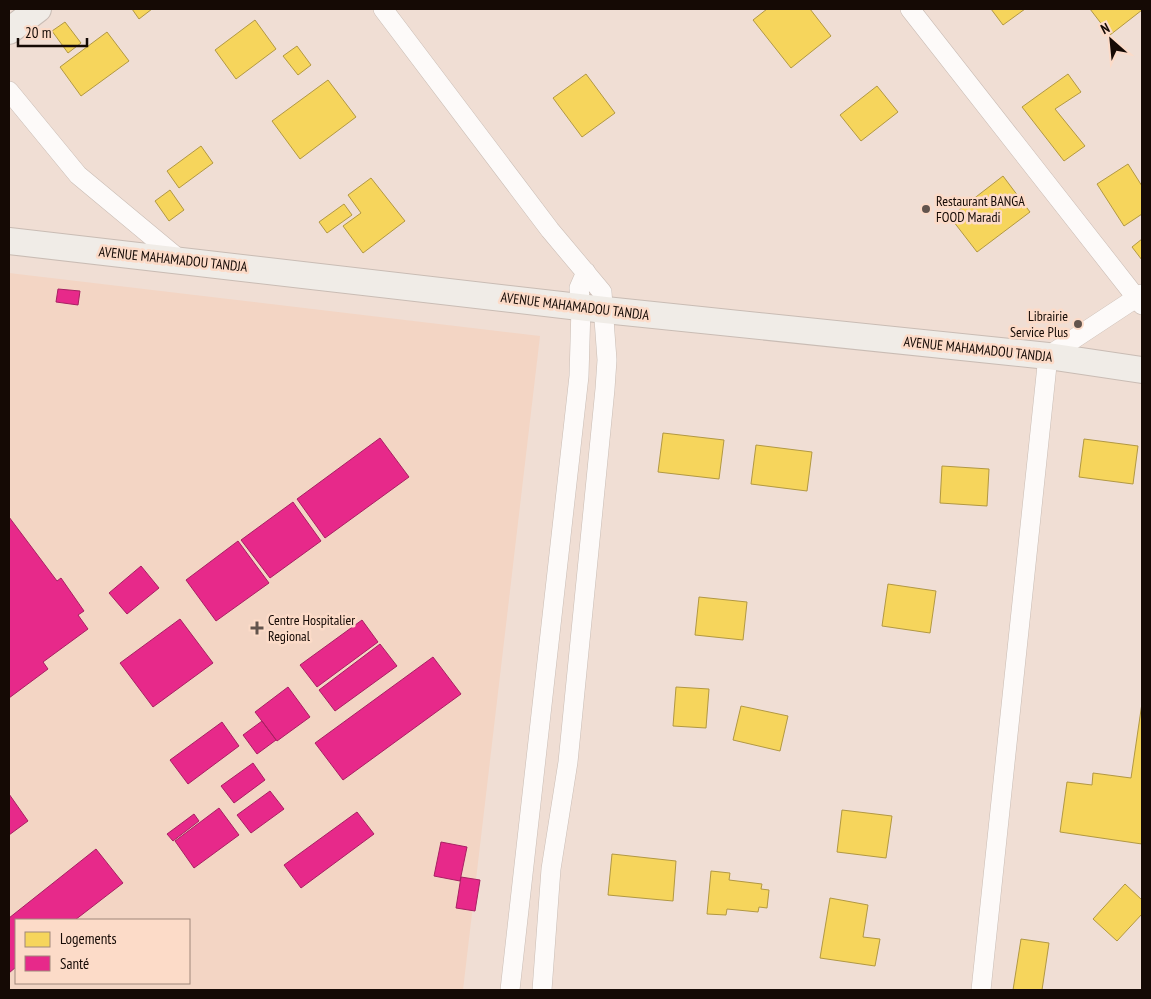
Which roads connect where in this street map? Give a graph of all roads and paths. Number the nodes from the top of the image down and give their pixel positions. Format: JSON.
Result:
{"nodes":[{"id":1,"x":38,"y":9,"type":"edge"},
{"id":2,"x":382,"y":9,"type":"edge"},
{"id":3,"x":910,"y":9,"type":"edge"},
{"id":4,"x":9,"y":31,"type":"edge"},
{"id":5,"x":9,"y":91,"type":"edge"},
{"id":6,"x":9,"y":240,"type":"edge"},
{"id":7,"x":179,"y":259,"type":"junction"},
{"id":8,"x":1140,"y":299,"type":"edge"},
{"id":9,"x":593,"y":309,"type":"junction"},
{"id":10,"x":1048,"y":356,"type":"junction"},
{"id":11,"x":1142,"y":370,"type":"edge"},
{"id":12,"x":559,"y":540,"type":"junction"},
{"id":13,"x":590,"y":545,"type":"junction"},
{"id":14,"x":510,"y":990,"type":"edge"},
{"id":15,"x":542,"y":990,"type":"edge"},
{"id":16,"x":981,"y":990,"type":"edge"}],
"edges":[{"from":1,"to":4,"type":"main road"},
{"from":2,"to":9,"type":"street"},
{"from":3,"to":8,"type":"street"},
{"from":5,"to":7,"type":"street"},
{"from":6,"to":7,"type":"main road","name":"AVENUE MAHAMADOU TANDJA"},
{"from":7,"to":9,"type":"main road","name":"AVENUE MAHAMADOU TANDJA"},
{"from":8,"to":10,"type":"street"},
{"from":9,"to":10,"type":"main road","name":"AVENUE MAHAMADOU TANDJA"},
{"from":9,"to":12,"type":"street"},
{"from":9,"to":13,"type":"street"},
{"from":10,"to":11,"type":"main road","name":"AVENUE MAHAMADOU TANDJA"},
{"from":10,"to":16,"type":"street"},
{"from":12,"to":13,"type":"street"},
{"from":12,"to":14,"type":"street"},
{"from":13,"to":15,"type":"street"}]}
